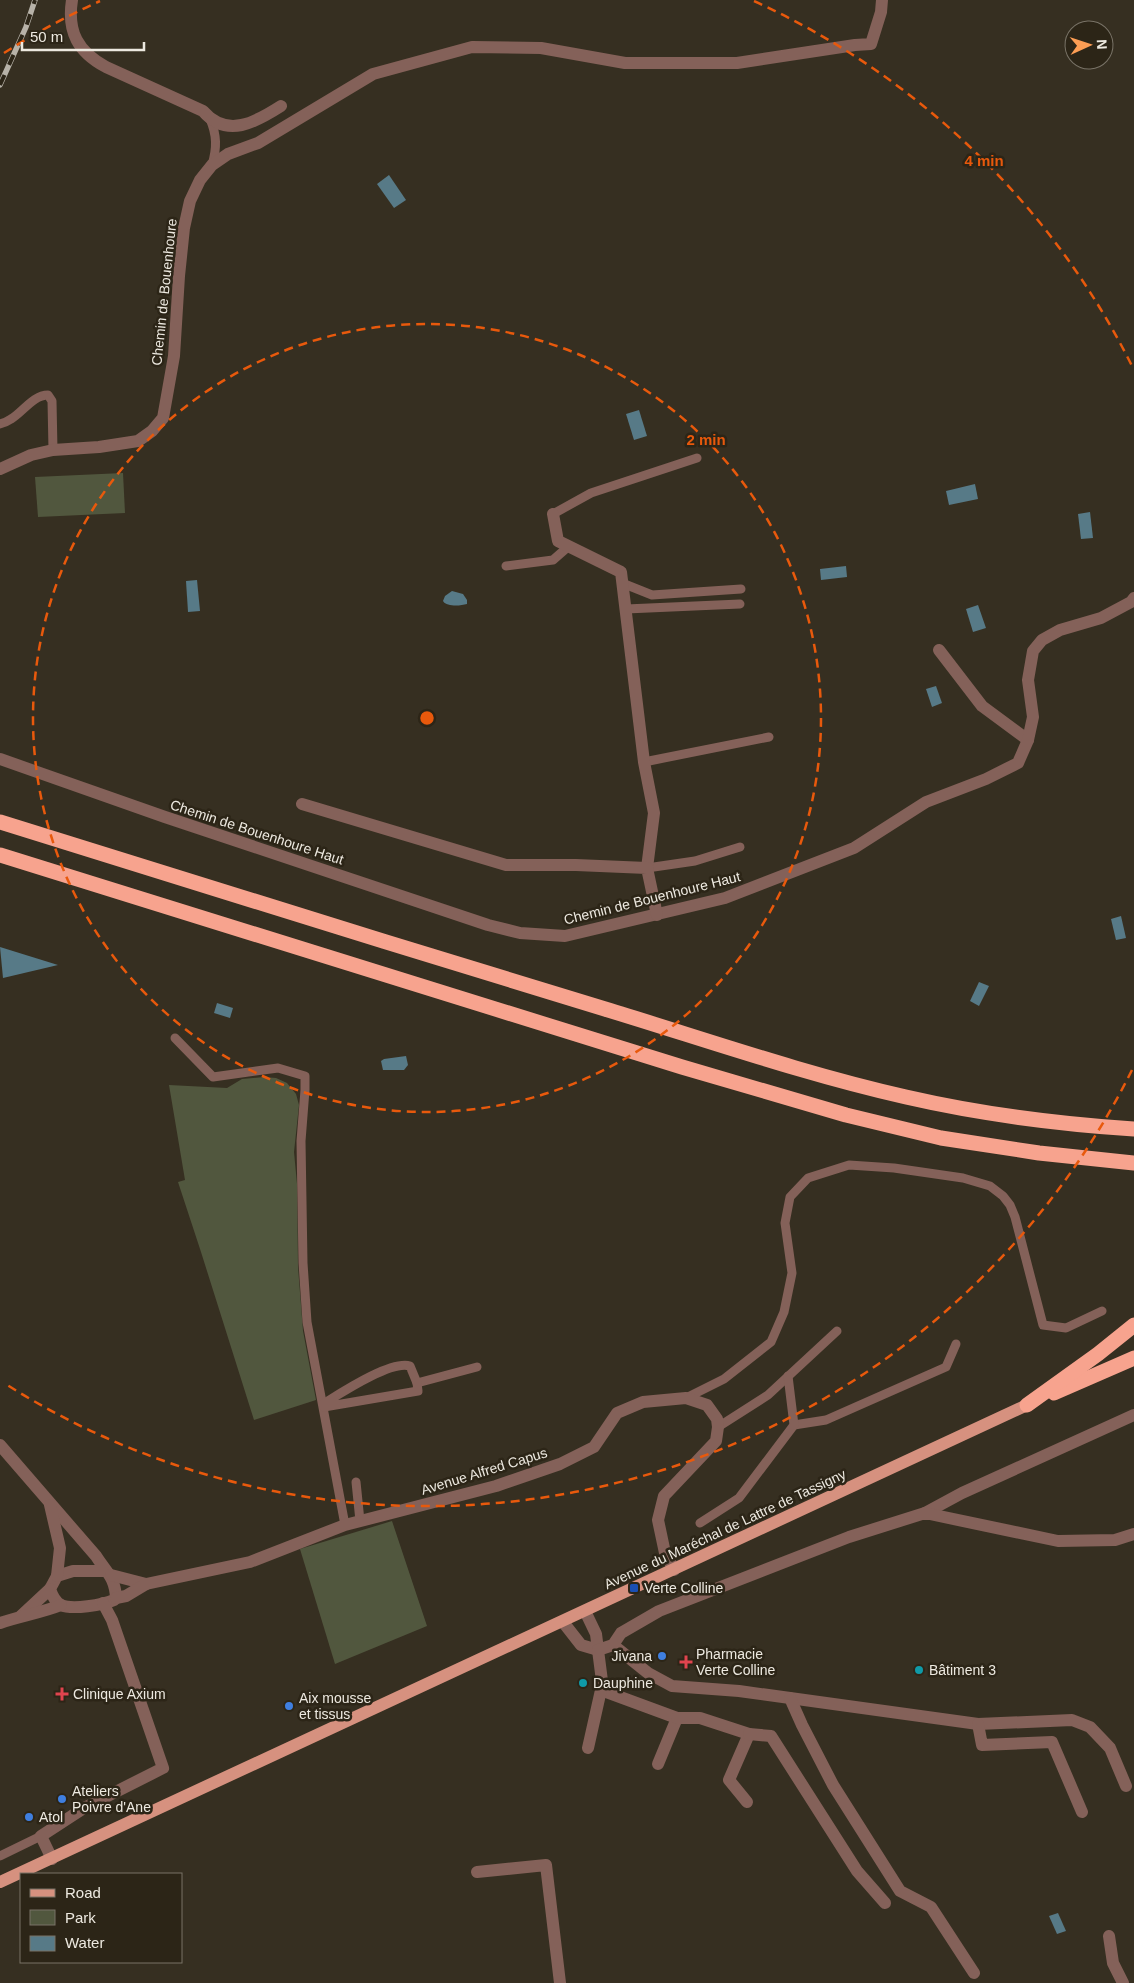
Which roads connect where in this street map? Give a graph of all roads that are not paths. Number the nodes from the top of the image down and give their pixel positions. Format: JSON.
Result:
{"nodes":[{"id":1,"x":72,"y":0,"type":"edge"},
{"id":2,"x":882,"y":0,"type":"edge"},
{"id":3,"x":281,"y":106,"type":"dead end"},
{"id":4,"x":210,"y":119,"type":"junction"},
{"id":5,"x":212,"y":165,"type":"junction"},
{"id":6,"x":0,"y":424,"type":"edge"},
{"id":7,"x":53,"y":450,"type":"junction"},
{"id":8,"x":697,"y":458,"type":"dead end"},
{"id":9,"x":0,"y":469,"type":"edge"},
{"id":10,"x":553,"y":514,"type":"joint"},
{"id":11,"x":569,"y":546,"type":"junction"},
{"id":12,"x":506,"y":566,"type":"dead end"},
{"id":13,"x":622,"y":583,"type":"junction"},
{"id":14,"x":741,"y":589,"type":"dead end"},
{"id":15,"x":1134,"y":598,"type":"edge"},
{"id":16,"x":740,"y":604,"type":"dead end"},
{"id":17,"x":626,"y":609,"type":"junction"},
{"id":18,"x":939,"y":650,"type":"dead end"},
{"id":19,"x":769,"y":737,"type":"dead end"},
{"id":20,"x":1028,"y":740,"type":"junction"},
{"id":21,"x":0,"y":759,"type":"edge"},
{"id":22,"x":644,"y":762,"type":"junction"},
{"id":23,"x":302,"y":804,"type":"dead end"},
{"id":24,"x":0,"y":822,"type":"edge"},
{"id":25,"x":740,"y":848,"type":"dead end"},
{"id":26,"x":0,"y":855,"type":"edge"},
{"id":27,"x":647,"y":868,"type":"junction"},
{"id":28,"x":657,"y":915,"type":"junction"},
{"id":29,"x":175,"y":1038,"type":"dead end"},
{"id":30,"x":1134,"y":1129,"type":"edge"},
{"id":31,"x":1134,"y":1163,"type":"edge"},
{"id":32,"x":1102,"y":1311,"type":"dead end"},
{"id":33,"x":1134,"y":1325,"type":"edge"},
{"id":34,"x":837,"y":1331,"type":"dead end"},
{"id":35,"x":956,"y":1344,"type":"dead end"},
{"id":36,"x":1134,"y":1358,"type":"edge"},
{"id":37,"x":477,"y":1367,"type":"dead end"},
{"id":38,"x":788,"y":1376,"type":"junction"},
{"id":39,"x":417,"y":1383,"type":"junction"},
{"id":40,"x":686,"y":1398,"type":"junction"},
{"id":41,"x":323,"y":1405,"type":"junction"},
{"id":42,"x":1027,"y":1405,"type":"junction"},
{"id":43,"x":1134,"y":1414,"type":"edge"},
{"id":44,"x":794,"y":1425,"type":"junction"},
{"id":45,"x":718,"y":1427,"type":"junction"},
{"id":46,"x":0,"y":1444,"type":"edge"},
{"id":47,"x":356,"y":1482,"type":"dead end"},
{"id":48,"x":49,"y":1502,"type":"junction"},
{"id":49,"x":925,"y":1513,"type":"junction"},
{"id":50,"x":360,"y":1521,"type":"junction"},
{"id":51,"x":700,"y":1523,"type":"dead end"},
{"id":52,"x":345,"y":1525,"type":"junction"},
{"id":53,"x":1134,"y":1534,"type":"edge"},
{"id":54,"x":674,"y":1570,"type":"junction"},
{"id":55,"x":109,"y":1573,"type":"junction"},
{"id":56,"x":57,"y":1576,"type":"junction"},
{"id":57,"x":146,"y":1584,"type":"junction"},
{"id":58,"x":50,"y":1589,"type":"junction"},
{"id":59,"x":116,"y":1598,"type":"junction"},
{"id":60,"x":103,"y":1603,"type":"junction"},
{"id":61,"x":61,"y":1605,"type":"junction"},
{"id":62,"x":586,"y":1611,"type":"junction"},
{"id":63,"x":21,"y":1616,"type":"junction"},
{"id":64,"x":563,"y":1622,"type":"junction"},
{"id":65,"x":0,"y":1623,"type":"edge"},
{"id":66,"x":613,"y":1645,"type":"junction"},
{"id":67,"x":598,"y":1650,"type":"junction"},
{"id":68,"x":601,"y":1690,"type":"junction"},
{"id":69,"x":790,"y":1698,"type":"junction"},
{"id":70,"x":676,"y":1718,"type":"junction"},
{"id":71,"x":978,"y":1724,"type":"junction"},
{"id":72,"x":749,"y":1734,"type":"junction"},
{"id":73,"x":588,"y":1748,"type":"dead end"},
{"id":74,"x":658,"y":1764,"type":"dead end"},
{"id":75,"x":1126,"y":1786,"type":"dead end"},
{"id":76,"x":747,"y":1802,"type":"dead end"},
{"id":77,"x":1082,"y":1812,"type":"dead end"},
{"id":78,"x":41,"y":1836,"type":"junction"},
{"id":79,"x":0,"y":1856,"type":"edge"},
{"id":80,"x":52,"y":1858,"type":"junction"},
{"id":81,"x":478,"y":1872,"type":"dead end"},
{"id":82,"x":0,"y":1882,"type":"edge"},
{"id":83,"x":885,"y":1903,"type":"dead end"},
{"id":84,"x":1109,"y":1936,"type":"dead end"},
{"id":85,"x":974,"y":1973,"type":"dead end"},
{"id":86,"x":560,"y":1983,"type":"edge"},
{"id":87,"x":1123,"y":1983,"type":"edge"}],
"edges":[{"from":1,"to":4,"type":"street"},
{"from":2,"to":5,"type":"street","name":"Chemin de Bouenhoure"},
{"from":3,"to":4,"type":"street"},
{"from":4,"to":5,"type":"lane"},
{"from":5,"to":7,"type":"street","name":"Chemin de Bouenhoure"},
{"from":6,"to":7,"type":"lane"},
{"from":7,"to":9,"type":"street","name":"Chemin de Bouenhoure"},
{"from":8,"to":10,"type":"lane"},
{"from":10,"to":11,"type":"street"},
{"from":11,"to":12,"type":"lane"},
{"from":11,"to":13,"type":"street"},
{"from":13,"to":14,"type":"lane"},
{"from":13,"to":17,"type":"street"},
{"from":15,"to":20,"type":"street","name":"Chemin de Bouenhoure Haut"},
{"from":16,"to":17,"type":"lane"},
{"from":17,"to":22,"type":"street"},
{"from":18,"to":20,"type":"street"},
{"from":19,"to":22,"type":"lane"},
{"from":20,"to":28,"type":"street","name":"Chemin de Bouenhoure Haut"},
{"from":21,"to":28,"type":"street","name":"Chemin de Bouenhoure Haut"},
{"from":22,"to":27,"type":"street"},
{"from":23,"to":27,"type":"street"},
{"from":24,"to":30,"type":"highway"},
{"from":25,"to":27,"type":"lane"},
{"from":26,"to":31,"type":"highway"},
{"from":27,"to":28,"type":"street"},
{"from":29,"to":41,"type":"lane"},
{"from":32,"to":40,"type":"lane"},
{"from":33,"to":42,"type":"highway"},
{"from":34,"to":38,"type":"lane"},
{"from":35,"to":44,"type":"lane"},
{"from":36,"to":42,"type":"highway"},
{"from":37,"to":39,"type":"lane"},
{"from":38,"to":44,"type":"lane"},
{"from":38,"to":45,"type":"lane"},
{"from":39,"to":41,"type":"lane"},
{"from":39,"to":41,"type":"lane"},
{"from":40,"to":45,"type":"street","name":"Avenue Alfred Capus"},
{"from":40,"to":50,"type":"street","name":"Avenue Alfred Capus"},
{"from":41,"to":52,"type":"lane"},
{"from":42,"to":54,"type":"main road","name":"Avenue du Maréchal de Lattre de Tassigny"},
{"from":43,"to":49,"type":"street"},
{"from":44,"to":51,"type":"lane"},
{"from":45,"to":54,"type":"street"},
{"from":46,"to":48,"type":"street"},
{"from":47,"to":50,"type":"lane"},
{"from":48,"to":55,"type":"street"},
{"from":48,"to":56,"type":"street"},
{"from":49,"to":53,"type":"street"},
{"from":49,"to":66,"type":"street"},
{"from":50,"to":52,"type":"street","name":"Avenue Alfred Capus"},
{"from":52,"to":57,"type":"street","name":"Avenue Alfred Capus"},
{"from":54,"to":62,"type":"main road","name":"Avenue du Maréchal de Lattre de Tassigny"},
{"from":55,"to":56,"type":"street"},
{"from":55,"to":57,"type":"street"},
{"from":55,"to":59,"type":"street"},
{"from":56,"to":58,"type":"street"},
{"from":57,"to":59,"type":"street"},
{"from":58,"to":61,"type":"street"},
{"from":58,"to":63,"type":"street"},
{"from":59,"to":60,"type":"street"},
{"from":60,"to":61,"type":"street"},
{"from":60,"to":78,"type":"street"},
{"from":61,"to":63,"type":"street"},
{"from":62,"to":64,"type":"main road","name":"Avenue du Maréchal de Lattre de Tassigny"},
{"from":62,"to":67,"type":"street"},
{"from":63,"to":65,"type":"street"},
{"from":64,"to":67,"type":"street"},
{"from":64,"to":80,"type":"main road","name":"Avenue du Maréchal de Lattre de Tassigny"},
{"from":66,"to":67,"type":"street"},
{"from":66,"to":69,"type":"street"},
{"from":67,"to":68,"type":"street"},
{"from":68,"to":70,"type":"street"},
{"from":68,"to":73,"type":"street"},
{"from":69,"to":71,"type":"street"},
{"from":69,"to":85,"type":"street"},
{"from":70,"to":72,"type":"street"},
{"from":70,"to":74,"type":"street"},
{"from":71,"to":75,"type":"street"},
{"from":71,"to":77,"type":"street"},
{"from":72,"to":76,"type":"street"},
{"from":72,"to":83,"type":"street"},
{"from":78,"to":79,"type":"lane"},
{"from":78,"to":80,"type":"street"},
{"from":80,"to":82,"type":"main road","name":"Avenue du Maréchal de Lattre de Tassigny"},
{"from":81,"to":86,"type":"street"},
{"from":84,"to":87,"type":"street"}]}
